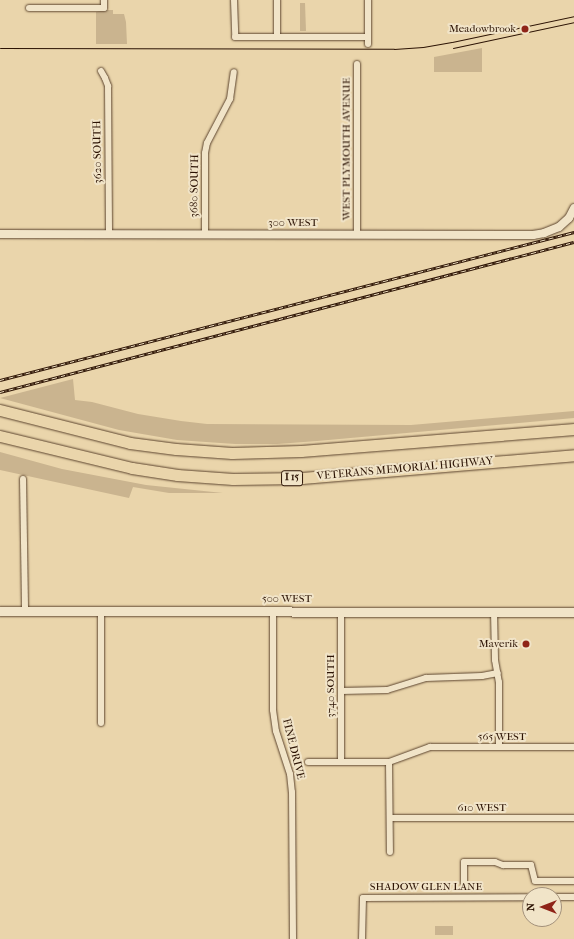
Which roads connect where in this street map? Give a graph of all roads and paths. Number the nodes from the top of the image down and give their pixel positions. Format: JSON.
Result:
{"nodes":[{"id":1,"x":104,"y":0,"type":"edge"},
{"id":2,"x":234,"y":0,"type":"edge"},
{"id":3,"x":277,"y":0,"type":"edge"},
{"id":4,"x":368,"y":0,"type":"edge"},
{"id":5,"x":29,"y":8,"type":"dead end"},
{"id":6,"x":277,"y":37,"type":"junction"},
{"id":7,"x":368,"y":37,"type":"junction"},
{"id":8,"x":368,"y":44,"type":"dead end"},
{"id":9,"x":357,"y":64,"type":"dead end"},
{"id":10,"x":101,"y":71,"type":"dead end"},
{"id":11,"x":234,"y":72,"type":"dead end"},
{"id":12,"x":574,"y":208,"type":"edge"},
{"id":13,"x":0,"y":234,"type":"edge"},
{"id":14,"x":109,"y":234,"type":"junction"},
{"id":15,"x":205,"y":234,"type":"junction"},
{"id":16,"x":357,"y":234,"type":"junction"},
{"id":17,"x":1,"y":408,"type":"edge"},
{"id":18,"x":574,"y":429,"type":"edge"},
{"id":19,"x":0,"y":437,"type":"edge"},
{"id":20,"x":574,"y":455,"type":"edge"},
{"id":21,"x":23,"y":479,"type":"dead end"},
{"id":22,"x":0,"y":611,"type":"edge"},
{"id":23,"x":25,"y":611,"type":"junction"},
{"id":24,"x":101,"y":611,"type":"junction"},
{"id":25,"x":273,"y":611,"type":"junction"},
{"id":26,"x":341,"y":611,"type":"junction"},
{"id":27,"x":494,"y":611,"type":"junction"},
{"id":28,"x":574,"y":612,"type":"edge"},
{"id":29,"x":498,"y":674,"type":"junction"},
{"id":30,"x":341,"y":691,"type":"junction"},
{"id":31,"x":101,"y":723,"type":"dead end"},
{"id":32,"x":499,"y":747,"type":"junction"},
{"id":33,"x":574,"y":747,"type":"edge"},
{"id":34,"x":308,"y":762,"type":"dead end"},
{"id":35,"x":341,"y":762,"type":"junction"},
{"id":36,"x":390,"y":762,"type":"junction"},
{"id":37,"x":390,"y":818,"type":"junction"},
{"id":38,"x":574,"y":818,"type":"edge"},
{"id":39,"x":390,"y":852,"type":"dead end"},
{"id":40,"x":574,"y":881,"type":"edge"},
{"id":41,"x":464,"y":884,"type":"dead end"},
{"id":42,"x":522,"y":897,"type":"edge"},
{"id":43,"x":562,"y":897,"type":"edge"},
{"id":44,"x":574,"y":897,"type":"edge"},
{"id":45,"x":293,"y":939,"type":"edge"},
{"id":46,"x":362,"y":939,"type":"edge"}],
"edges":[{"from":1,"to":5,"type":"street"},
{"from":2,"to":6,"type":"street"},
{"from":3,"to":6,"type":"street"},
{"from":4,"to":7,"type":"street"},
{"from":6,"to":7,"type":"street"},
{"from":7,"to":8,"type":"street"},
{"from":9,"to":16,"type":"street","name":"WEST PLYMOUTH AVENUE"},
{"from":10,"to":14,"type":"street","name":"3620 SOUTH"},
{"from":11,"to":15,"type":"street","name":"3680 SOUTH"},
{"from":12,"to":16,"type":"street","name":"300 WEST"},
{"from":13,"to":14,"type":"street","name":"300 WEST"},
{"from":14,"to":15,"type":"street","name":"300 WEST"},
{"from":15,"to":16,"type":"street","name":"300 WEST"},
{"from":17,"to":18,"type":"highway"},
{"from":19,"to":20,"type":"highway","name":"VETERANS MEMORIAL HIGHWAY","number":"I 15"},
{"from":21,"to":23,"type":"street"},
{"from":22,"to":23,"type":"main road","name":"500 WEST"},
{"from":23,"to":24,"type":"main road","name":"500 WEST"},
{"from":24,"to":25,"type":"main road","name":"500 WEST"},
{"from":24,"to":31,"type":"street"},
{"from":25,"to":26,"type":"main road","name":"500 WEST"},
{"from":25,"to":45,"type":"street","name":"FINE DRIVE"},
{"from":26,"to":27,"type":"main road","name":"500 WEST"},
{"from":26,"to":30,"type":"street","name":"3740 SOUTH"},
{"from":27,"to":28,"type":"main road","name":"500 WEST"},
{"from":27,"to":29,"type":"street"},
{"from":29,"to":30,"type":"street"},
{"from":29,"to":32,"type":"street"},
{"from":30,"to":35,"type":"street","name":"3740 SOUTH"},
{"from":32,"to":33,"type":"street","name":"565 WEST"},
{"from":32,"to":36,"type":"street","name":"565 WEST"},
{"from":34,"to":35,"type":"street"},
{"from":35,"to":36,"type":"street"},
{"from":36,"to":37,"type":"street"},
{"from":37,"to":38,"type":"street","name":"610 WEST"},
{"from":37,"to":39,"type":"street"},
{"from":40,"to":41,"type":"street"},
{"from":42,"to":46,"type":"street","name":"SHADOW GLEN LANE"},
{"from":43,"to":44,"type":"street"}]}
